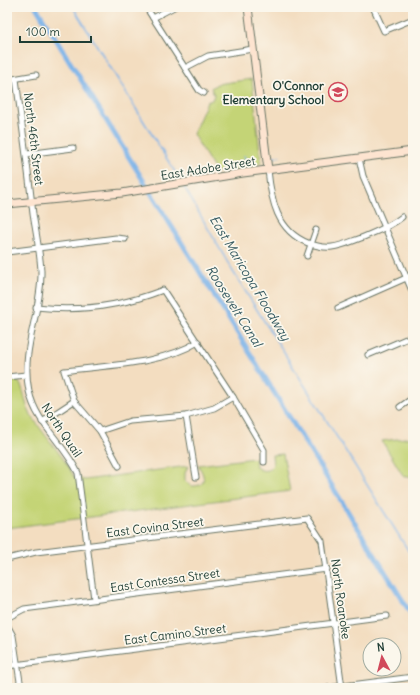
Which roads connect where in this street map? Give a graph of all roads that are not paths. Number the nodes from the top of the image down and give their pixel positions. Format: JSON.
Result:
{"nodes":[{"id":1,"x":146,"y":7,"type":"edge"},
{"id":2,"x":174,"y":7,"type":"edge"},
{"id":3,"x":248,"y":7,"type":"edge"},
{"id":4,"x":373,"y":7,"type":"edge"},
{"id":5,"x":153,"y":18,"type":"junction"},
{"id":6,"x":413,"y":19,"type":"edge"},
{"id":7,"x":253,"y":49,"type":"junction"},
{"id":8,"x":185,"y":68,"type":"junction"},
{"id":9,"x":36,"y":75,"type":"dead end"},
{"id":10,"x":16,"y":79,"type":"junction"},
{"id":11,"x":7,"y":80,"type":"edge"},
{"id":12,"x":204,"y":93,"type":"dead end"},
{"id":13,"x":73,"y":148,"type":"dead end"},
{"id":14,"x":413,"y":151,"type":"edge"},
{"id":15,"x":27,"y":154,"type":"junction"},
{"id":16,"x":359,"y":158,"type":"junction"},
{"id":17,"x":268,"y":170,"type":"junction"},
{"id":18,"x":32,"y":201,"type":"junction"},
{"id":19,"x":7,"y":204,"type":"edge"},
{"id":20,"x":402,"y":217,"type":"dead end"},
{"id":21,"x":385,"y":228,"type":"junction"},
{"id":22,"x":316,"y":230,"type":"dead end"},
{"id":23,"x":125,"y":239,"type":"dead end"},
{"id":24,"x":311,"y":245,"type":"junction"},
{"id":25,"x":38,"y":248,"type":"junction"},
{"id":26,"x":7,"y":252,"type":"edge"},
{"id":27,"x":307,"y":256,"type":"dead end"},
{"id":28,"x":413,"y":275,"type":"edge"},
{"id":29,"x":406,"y":278,"type":"junction"},
{"id":30,"x":413,"y":293,"type":"edge"},
{"id":31,"x":36,"y":307,"type":"junction"},
{"id":32,"x":338,"y":308,"type":"dead end"},
{"id":33,"x":413,"y":336,"type":"edge"},
{"id":34,"x":198,"y":342,"type":"junction"},
{"id":35,"x":368,"y":355,"type":"dead end"},
{"id":36,"x":26,"y":375,"type":"junction"},
{"id":37,"x":7,"y":377,"type":"edge"},
{"id":38,"x":233,"y":397,"type":"junction"},
{"id":39,"x":413,"y":398,"type":"edge"},
{"id":40,"x":74,"y":401,"type":"junction"},
{"id":41,"x":400,"y":407,"type":"dead end"},
{"id":42,"x":186,"y":416,"type":"junction"},
{"id":43,"x":42,"y":422,"type":"junction"},
{"id":44,"x":100,"y":431,"type":"junction"},
{"id":45,"x":264,"y":462,"type":"dead end"},
{"id":46,"x":119,"y":466,"type":"dead end"},
{"id":47,"x":196,"y":477,"type":"dead end"},
{"id":48,"x":307,"y":518,"type":"joint"},
{"id":49,"x":87,"y":545,"type":"junction"},
{"id":50,"x":7,"y":559,"type":"edge"},
{"id":51,"x":327,"y":568,"type":"junction"},
{"id":52,"x":94,"y":599,"type":"junction"},
{"id":53,"x":387,"y":616,"type":"dead end"},
{"id":54,"x":7,"y":618,"type":"edge"},
{"id":55,"x":335,"y":623,"type":"junction"},
{"id":56,"x":7,"y":625,"type":"edge"},
{"id":57,"x":18,"y":664,"type":"junction"},
{"id":58,"x":7,"y":666,"type":"edge"},
{"id":59,"x":413,"y":677,"type":"edge"},
{"id":60,"x":342,"y":687,"type":"edge"},
{"id":61,"x":21,"y":688,"type":"edge"},
{"id":62,"x":328,"y":688,"type":"edge"}],
"edges":[{"from":1,"to":5,"type":"street"},
{"from":2,"to":5,"type":"street"},
{"from":3,"to":7,"type":"street"},
{"from":4,"to":6,"type":"street"},
{"from":5,"to":8,"type":"street"},
{"from":7,"to":8,"type":"street"},
{"from":7,"to":17,"type":"street"},
{"from":8,"to":12,"type":"street"},
{"from":9,"to":10,"type":"street"},
{"from":10,"to":11,"type":"street"},
{"from":10,"to":15,"type":"street","name":"North 46th Street"},
{"from":13,"to":15,"type":"street"},
{"from":14,"to":16,"type":"street","name":"East Adobe Street"},
{"from":15,"to":18,"type":"street","name":"North 46th Street"},
{"from":16,"to":17,"type":"street","name":"East Adobe Street"},
{"from":16,"to":21,"type":"street"},
{"from":17,"to":18,"type":"street","name":"East Adobe Street"},
{"from":17,"to":24,"type":"street"},
{"from":18,"to":19,"type":"street","name":"East Adobe Street"},
{"from":18,"to":25,"type":"street","name":"North Quail"},
{"from":20,"to":21,"type":"street"},
{"from":21,"to":24,"type":"street"},
{"from":21,"to":29,"type":"street"},
{"from":22,"to":24,"type":"street"},
{"from":23,"to":25,"type":"street"},
{"from":24,"to":27,"type":"street"},
{"from":25,"to":26,"type":"street"},
{"from":25,"to":31,"type":"street","name":"North Quail"},
{"from":28,"to":29,"type":"street"},
{"from":29,"to":30,"type":"street"},
{"from":29,"to":32,"type":"street"},
{"from":31,"to":34,"type":"street"},
{"from":31,"to":36,"type":"street","name":"North Quail"},
{"from":33,"to":35,"type":"street"},
{"from":34,"to":38,"type":"street"},
{"from":34,"to":40,"type":"street"},
{"from":36,"to":37,"type":"street"},
{"from":36,"to":43,"type":"street","name":"North Quail"},
{"from":38,"to":42,"type":"street"},
{"from":38,"to":45,"type":"street"},
{"from":39,"to":41,"type":"street"},
{"from":40,"to":43,"type":"street"},
{"from":40,"to":44,"type":"street"},
{"from":42,"to":44,"type":"street"},
{"from":42,"to":47,"type":"street"},
{"from":43,"to":49,"type":"street","name":"North Quail"},
{"from":44,"to":46,"type":"street"},
{"from":48,"to":49,"type":"street","name":"East Covina Street"},
{"from":48,"to":51,"type":"street","name":"North Roanoke"},
{"from":49,"to":50,"type":"street","name":"East Covina Street"},
{"from":49,"to":52,"type":"street","name":"North Quail"},
{"from":51,"to":52,"type":"street","name":"East Contessa Street"},
{"from":51,"to":55,"type":"street","name":"North Roanoke"},
{"from":52,"to":54,"type":"street","name":"East Contessa Street"},
{"from":53,"to":55,"type":"street","name":"East Camino Street"},
{"from":55,"to":57,"type":"street","name":"East Camino Street"},
{"from":55,"to":60,"type":"street","name":"North Roanoke"},
{"from":56,"to":57,"type":"street"},
{"from":57,"to":58,"type":"street","name":"East Camino Street"},
{"from":57,"to":61,"type":"street"},
{"from":59,"to":60,"type":"street"},
{"from":60,"to":62,"type":"street"}]}
